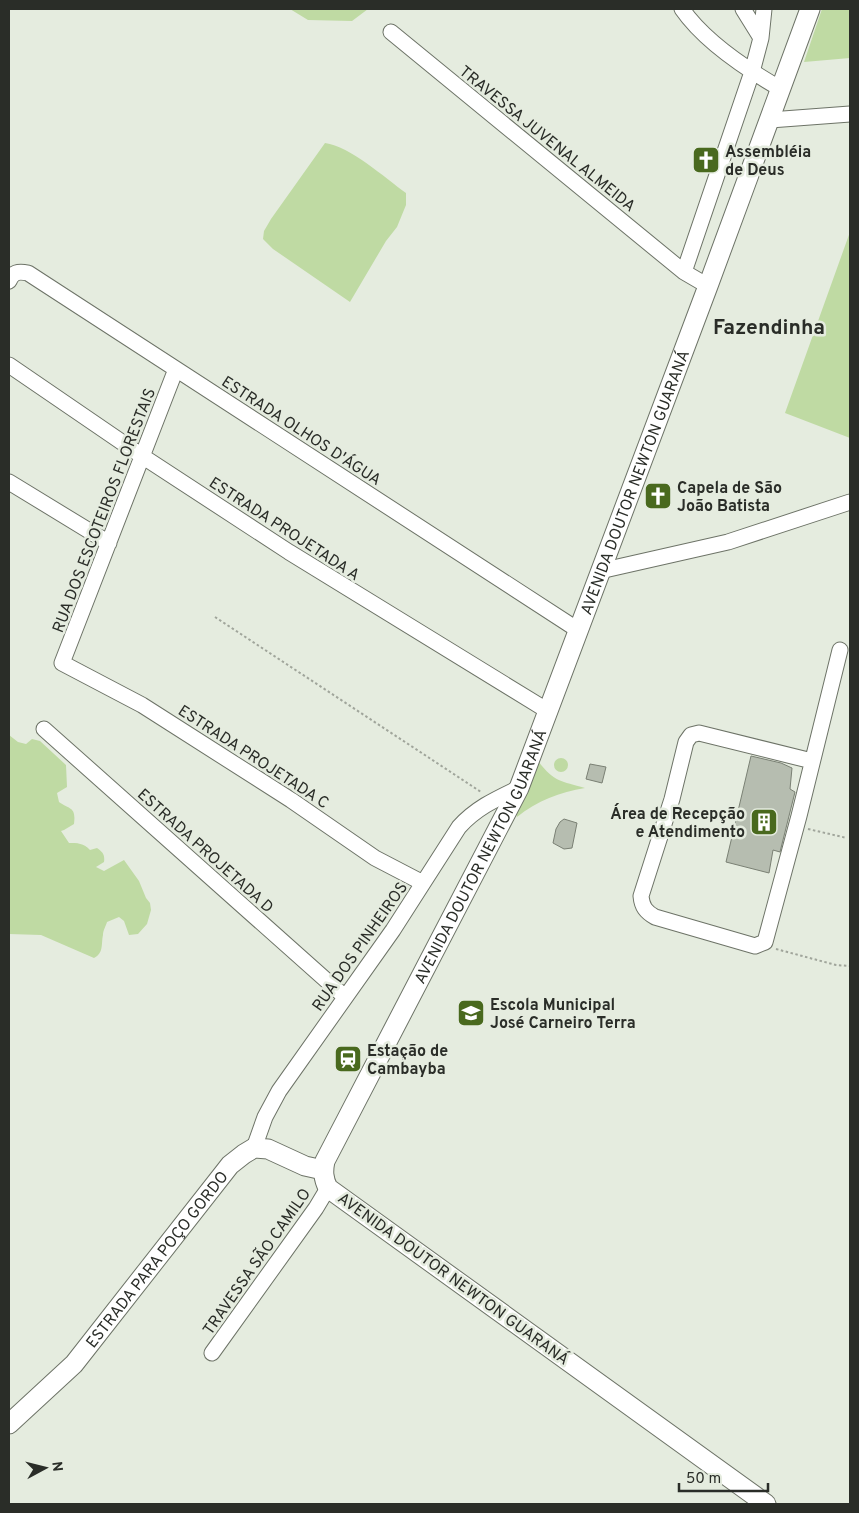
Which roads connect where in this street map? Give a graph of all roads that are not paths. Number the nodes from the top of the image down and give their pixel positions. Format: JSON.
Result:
{"nodes":[{"id":1,"x":682,"y":9,"type":"edge"},
{"id":2,"x":744,"y":9,"type":"edge"},
{"id":3,"x":764,"y":9,"type":"edge"},
{"id":4,"x":810,"y":9,"type":"edge"},
{"id":5,"x":391,"y":32,"type":"dead end"},
{"id":6,"x":761,"y":38,"type":"junction"},
{"id":7,"x":752,"y":72,"type":"junction"},
{"id":8,"x":781,"y":89,"type":"junction"},
{"id":9,"x":850,"y":114,"type":"edge"},
{"id":10,"x":770,"y":120,"type":"junction"},
{"id":11,"x":684,"y":272,"type":"junction"},
{"id":12,"x":9,"y":281,"type":"edge"},
{"id":13,"x":708,"y":286,"type":"junction"},
{"id":14,"x":9,"y":365,"type":"edge"},
{"id":15,"x":176,"y":369,"type":"junction"},
{"id":16,"x":142,"y":456,"type":"junction"},
{"id":17,"x":9,"y":482,"type":"edge"},
{"id":18,"x":850,"y":502,"type":"edge"},
{"id":19,"x":109,"y":543,"type":"junction"},
{"id":20,"x":600,"y":571,"type":"junction"},
{"id":21,"x":578,"y":630,"type":"junction"},
{"id":22,"x":840,"y":650,"type":"dead end"},
{"id":23,"x":62,"y":663,"type":"joint"},
{"id":24,"x":548,"y":711,"type":"junction"},
{"id":25,"x":44,"y":729,"type":"dead end"},
{"id":26,"x":812,"y":761,"type":"junction"},
{"id":27,"x":519,"y":788,"type":"junction"},
{"id":28,"x":423,"y":883,"type":"junction"},
{"id":29,"x":345,"y":997,"type":"junction"},
{"id":30,"x":254,"y":1148,"type":"junction"},
{"id":31,"x":326,"y":1179,"type":"junction"},
{"id":32,"x":212,"y":1353,"type":"dead end"},
{"id":33,"x":9,"y":1424,"type":"edge"},
{"id":34,"x":766,"y":1504,"type":"edge"}],
"edges":[{"from":1,"to":7,"type":"street"},
{"from":2,"to":6,"type":"street"},
{"from":3,"to":6,"type":"street"},
{"from":4,"to":8,"type":"main road","name":"AVENIDA DOUTOR NEWTON GUARANÁ"},
{"from":5,"to":11,"type":"street","name":"TRAVESSA JUVENAL ALMEIDA"},
{"from":6,"to":7,"type":"street"},
{"from":7,"to":8,"type":"street"},
{"from":7,"to":11,"type":"street"},
{"from":8,"to":10,"type":"main road","name":"AVENIDA DOUTOR NEWTON GUARANÁ"},
{"from":9,"to":10,"type":"street"},
{"from":10,"to":13,"type":"main road","name":"AVENIDA DOUTOR NEWTON GUARANÁ"},
{"from":11,"to":13,"type":"street","name":"TRAVESSA JUVENAL ALMEIDA"},
{"from":12,"to":15,"type":"street","name":"ESTRADA OLHOS D'ÁGUA"},
{"from":13,"to":20,"type":"main road","name":"AVENIDA DOUTOR NEWTON GUARANÁ"},
{"from":14,"to":16,"type":"street","name":"ESTRADA PROJETADA A"},
{"from":15,"to":16,"type":"street","name":"RUA DOS ESCOTEIROS FLORESTAIS"},
{"from":15,"to":21,"type":"street","name":"ESTRADA OLHOS D'ÁGUA"},
{"from":16,"to":19,"type":"street","name":"RUA DOS ESCOTEIROS FLORESTAIS"},
{"from":16,"to":24,"type":"street","name":"ESTRADA PROJETADA A"},
{"from":17,"to":19,"type":"street"},
{"from":18,"to":20,"type":"street"},
{"from":19,"to":23,"type":"street","name":"RUA DOS ESCOTEIROS FLORESTAIS"},
{"from":20,"to":21,"type":"main road","name":"AVENIDA DOUTOR NEWTON GUARANÁ"},
{"from":21,"to":24,"type":"main road","name":"AVENIDA DOUTOR NEWTON GUARANÁ"},
{"from":22,"to":26,"type":"street"},
{"from":23,"to":28,"type":"street","name":"ESTRADA PROJETADA C"},
{"from":24,"to":27,"type":"main road","name":"AVENIDA DOUTOR NEWTON GUARANÁ"},
{"from":25,"to":29,"type":"street","name":"ESTRADA PROJETADA D"},
{"from":26,"to":26,"type":"street"},
{"from":27,"to":28,"type":"street","name":"RUA DOS PINHEIROS"},
{"from":27,"to":31,"type":"main road","name":"AVENIDA DOUTOR NEWTON GUARANÁ"},
{"from":28,"to":29,"type":"street","name":"RUA DOS PINHEIROS"},
{"from":29,"to":30,"type":"street","name":"RUA DOS PINHEIROS"},
{"from":30,"to":31,"type":"main road"},
{"from":30,"to":33,"type":"main road","name":"ESTRADA PARA POÇO GORDO"},
{"from":31,"to":32,"type":"street","name":"TRAVESSA SÃO CAMILO"},
{"from":31,"to":34,"type":"main road","name":"AVENIDA DOUTOR NEWTON GUARANÁ"}]}
